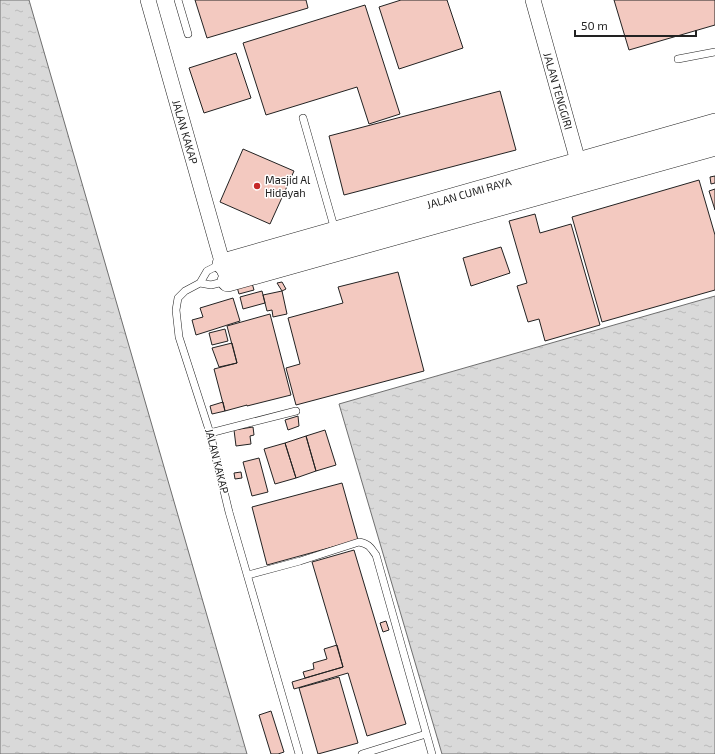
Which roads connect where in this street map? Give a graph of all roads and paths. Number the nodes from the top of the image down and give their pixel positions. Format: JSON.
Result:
{"nodes":[{"id":1,"x":148,"y":0,"type":"edge"},
{"id":2,"x":178,"y":0,"type":"edge"},
{"id":3,"x":532,"y":0,"type":"edge"},
{"id":4,"x":188,"y":34,"type":"dead end"},
{"id":5,"x":715,"y":52,"type":"edge"},
{"id":6,"x":678,"y":59,"type":"dead end"},
{"id":7,"x":302,"y":118,"type":"dead end"},
{"id":8,"x":715,"y":124,"type":"edge"},
{"id":9,"x":715,"y":144,"type":"edge"},
{"id":10,"x":581,"y":172,"type":"junction"},
{"id":11,"x":338,"y":240,"type":"junction"},
{"id":12,"x":225,"y":272,"type":"junction"},
{"id":13,"x":200,"y":283,"type":"junction"},
{"id":14,"x":296,"y":411,"type":"dead end"},
{"id":15,"x":210,"y":433,"type":"junction"},
{"id":16,"x":248,"y":575,"type":"junction"},
{"id":17,"x":426,"y":734,"type":"junction"},
{"id":18,"x":299,"y":754,"type":"edge"},
{"id":19,"x":362,"y":754,"type":"edge"},
{"id":20,"x":432,"y":754,"type":"edge"}],
"edges":[{"from":1,"to":12,"type":"street","name":"JALAN KAKAP"},
{"from":2,"to":4,"type":"lane"},
{"from":3,"to":10,"type":"street","name":"JALAN TENGGIRI"},
{"from":5,"to":6,"type":"lane"},
{"from":7,"to":11,"type":"lane"},
{"from":8,"to":10,"type":"street","name":"JALAN CUMI RAYA"},
{"from":9,"to":10,"type":"street","name":"JALAN CUMI RAYA"},
{"from":10,"to":11,"type":"street","name":"JALAN CUMI RAYA"},
{"from":11,"to":12,"type":"street","name":"JALAN CUMI RAYA"},
{"from":12,"to":13,"type":"lane"},
{"from":12,"to":13,"type":"lane","name":"JALAN KAKAP"},
{"from":13,"to":15,"type":"lane","name":"JALAN KAKAP"},
{"from":14,"to":15,"type":"lane"},
{"from":15,"to":16,"type":"lane","name":"JALAN KAKAP"},
{"from":16,"to":17,"type":"lane"},
{"from":16,"to":18,"type":"lane","name":"JALAN KAKAP"},
{"from":17,"to":19,"type":"lane"},
{"from":17,"to":20,"type":"lane"}]}
